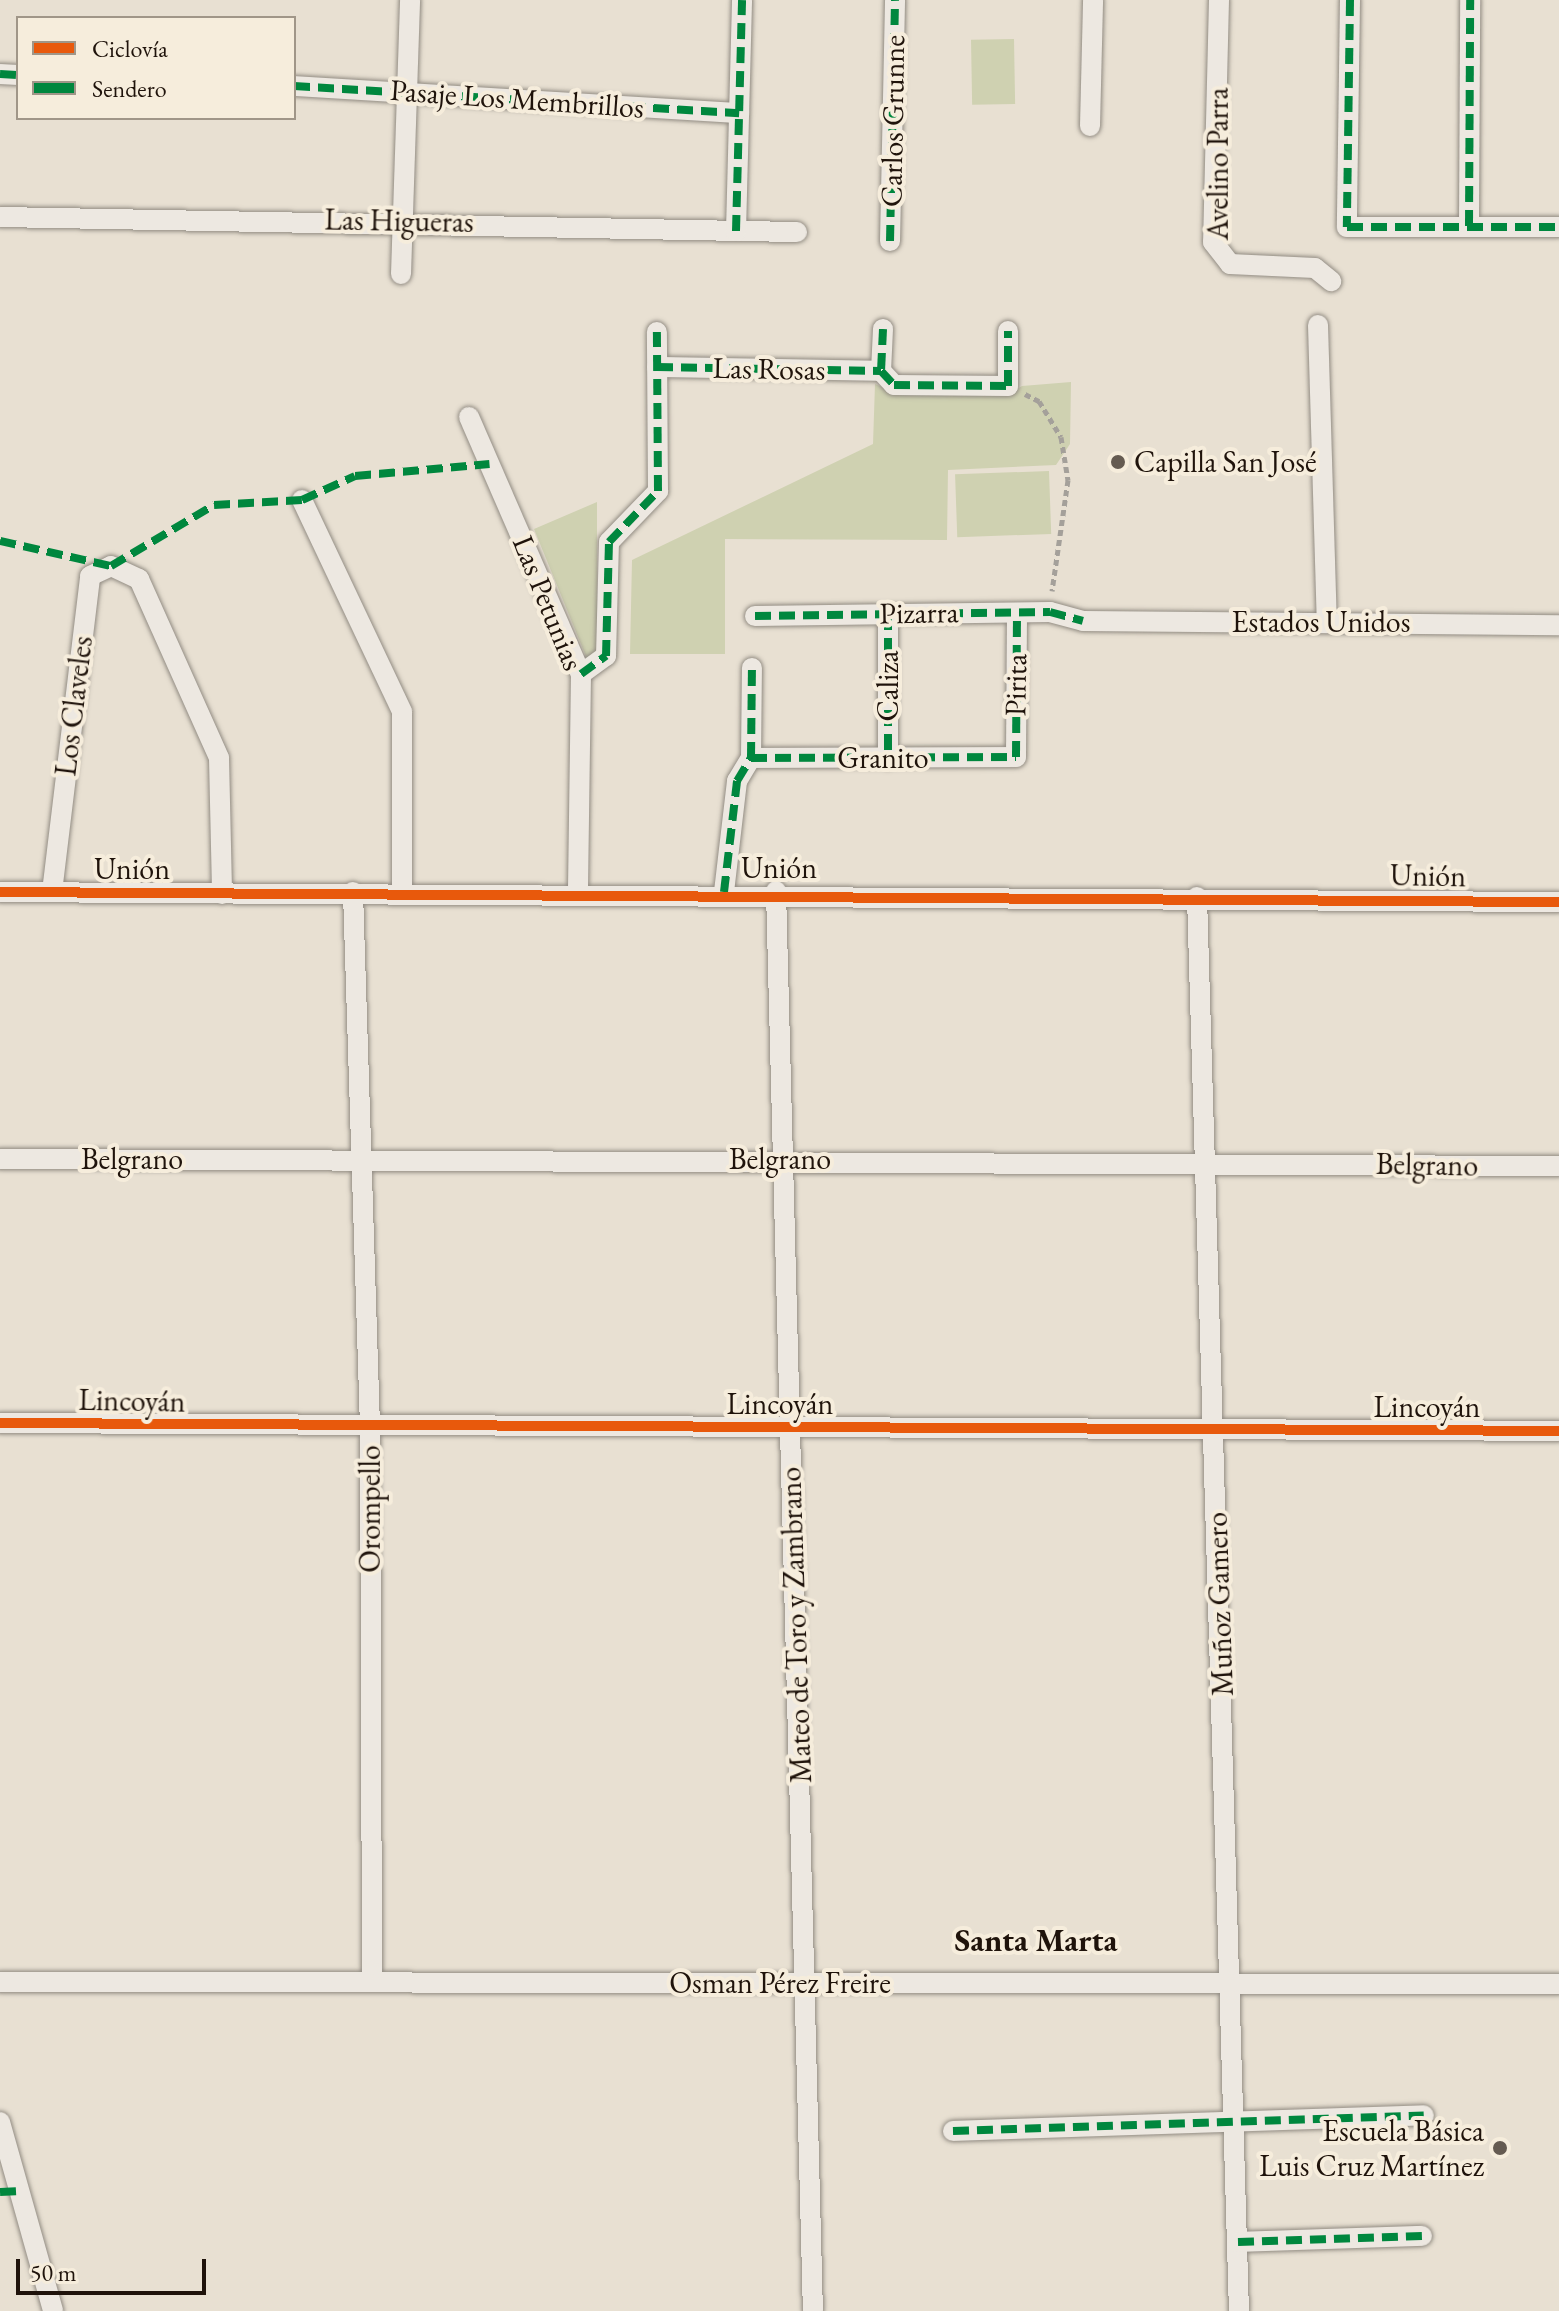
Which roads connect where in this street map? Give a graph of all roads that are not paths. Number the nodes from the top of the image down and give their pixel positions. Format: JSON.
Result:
{"nodes":[{"id":1,"x":410,"y":0,"type":"edge"},
{"id":2,"x":742,"y":0,"type":"edge"},
{"id":3,"x":895,"y":0,"type":"edge"},
{"id":4,"x":1093,"y":0,"type":"edge"},
{"id":5,"x":1219,"y":0,"type":"edge"},
{"id":6,"x":1350,"y":0,"type":"edge"},
{"id":7,"x":1470,"y":0,"type":"edge"},
{"id":8,"x":296,"y":86,"type":"edge"},
{"id":9,"x":408,"y":91,"type":"junction"},
{"id":10,"x":739,"y":113,"type":"junction"},
{"id":11,"x":1090,"y":126,"type":"dead end"},
{"id":12,"x":0,"y":217,"type":"edge"},
{"id":13,"x":404,"y":220,"type":"junction"},
{"id":14,"x":1469,"y":226,"type":"junction"},
{"id":15,"x":1559,"y":227,"type":"edge"},
{"id":16,"x":736,"y":231,"type":"junction"},
{"id":17,"x":797,"y":232,"type":"dead end"},
{"id":18,"x":890,"y":241,"type":"dead end"},
{"id":19,"x":401,"y":274,"type":"dead end"},
{"id":20,"x":1331,"y":281,"type":"dead end"},
{"id":21,"x":1318,"y":325,"type":"dead end"},
{"id":22,"x":883,"y":329,"type":"dead end"},
{"id":23,"x":1008,"y":331,"type":"dead end"},
{"id":24,"x":657,"y":332,"type":"dead end"},
{"id":25,"x":657,"y":367,"type":"junction"},
{"id":26,"x":881,"y":371,"type":"junction"},
{"id":27,"x":469,"y":417,"type":"dead end"},
{"id":28,"x":302,"y":500,"type":"dead end"},
{"id":29,"x":1017,"y":613,"type":"junction"},
{"id":30,"x":888,"y":614,"type":"junction"},
{"id":31,"x":755,"y":616,"type":"dead end"},
{"id":32,"x":1083,"y":621,"type":"joint"},
{"id":33,"x":1327,"y":621,"type":"junction"},
{"id":34,"x":1559,"y":625,"type":"edge"},
{"id":35,"x":752,"y":668,"type":"dead end"},
{"id":36,"x":581,"y":674,"type":"junction"},
{"id":37,"x":1016,"y":757,"type":"joint"},
{"id":38,"x":751,"y":758,"type":"junction"},
{"id":39,"x":888,"y":759,"type":"junction"},
{"id":40,"x":776,"y":891,"type":"junction"},
{"id":41,"x":0,"y":892,"type":"edge"},
{"id":42,"x":52,"y":892,"type":"junction"},
{"id":43,"x":353,"y":892,"type":"junction"},
{"id":44,"x":724,"y":892,"type":"junction"},
{"id":45,"x":402,"y":893,"type":"junction"},
{"id":46,"x":222,"y":894,"type":"junction"},
{"id":47,"x":578,"y":894,"type":"junction"},
{"id":48,"x":1197,"y":897,"type":"junction"},
{"id":49,"x":1559,"y":902,"type":"edge"},
{"id":50,"x":784,"y":1158,"type":"junction"},
{"id":51,"x":0,"y":1159,"type":"edge"},
{"id":52,"x":360,"y":1159,"type":"junction"},
{"id":53,"x":1206,"y":1163,"type":"junction"},
{"id":54,"x":1559,"y":1166,"type":"edge"},
{"id":55,"x":0,"y":1423,"type":"edge"},
{"id":56,"x":790,"y":1427,"type":"junction"},
{"id":57,"x":370,"y":1428,"type":"junction"},
{"id":58,"x":1559,"y":1431,"type":"edge"},
{"id":59,"x":1215,"y":1432,"type":"junction"},
{"id":60,"x":0,"y":1982,"type":"edge"},
{"id":61,"x":372,"y":1982,"type":"junction"},
{"id":62,"x":805,"y":1983,"type":"junction"},
{"id":63,"x":1233,"y":1984,"type":"junction"},
{"id":64,"x":1559,"y":1984,"type":"edge"},
{"id":65,"x":1424,"y":2115,"type":"dead end"},
{"id":66,"x":0,"y":2122,"type":"edge"},
{"id":67,"x":1236,"y":2123,"type":"junction"},
{"id":68,"x":953,"y":2131,"type":"dead end"},
{"id":69,"x":21,"y":2191,"type":"junction"},
{"id":70,"x":0,"y":2192,"type":"edge"},
{"id":71,"x":1422,"y":2236,"type":"dead end"},
{"id":72,"x":1238,"y":2242,"type":"junction"},
{"id":73,"x":53,"y":2311,"type":"edge"},
{"id":74,"x":813,"y":2311,"type":"edge"},
{"id":75,"x":1239,"y":2311,"type":"edge"}],
"edges":[{"from":1,"to":9,"type":"street"},
{"from":2,"to":10,"type":"street"},
{"from":3,"to":18,"type":"street","name":"Carlos Grunne"},
{"from":4,"to":11,"type":"street"},
{"from":5,"to":20,"type":"street","name":"Avelino Parra"},
{"from":6,"to":14,"type":"street"},
{"from":7,"to":14,"type":"street"},
{"from":8,"to":9,"type":"street","name":"Pasaje Los Membrillos"},
{"from":9,"to":10,"type":"street","name":"Pasaje Los Membrillos"},
{"from":9,"to":13,"type":"street"},
{"from":10,"to":16,"type":"street"},
{"from":12,"to":13,"type":"street","name":"Las Higueras"},
{"from":13,"to":16,"type":"street","name":"Las Higueras"},
{"from":13,"to":19,"type":"street"},
{"from":14,"to":15,"type":"street"},
{"from":16,"to":17,"type":"street","name":"Las Higueras"},
{"from":21,"to":33,"type":"street"},
{"from":22,"to":26,"type":"street"},
{"from":23,"to":26,"type":"street","name":"Las Rosas"},
{"from":24,"to":25,"type":"street"},
{"from":25,"to":26,"type":"street","name":"Las Rosas"},
{"from":25,"to":36,"type":"street"},
{"from":27,"to":36,"type":"street","name":"Las Petunias"},
{"from":28,"to":45,"type":"street"},
{"from":29,"to":30,"type":"street","name":"Pizarra"},
{"from":29,"to":32,"type":"street","name":"Pizarra"},
{"from":29,"to":37,"type":"street","name":"Pirita"},
{"from":30,"to":31,"type":"street","name":"Pizarra"},
{"from":30,"to":39,"type":"street","name":"Caliza"},
{"from":32,"to":33,"type":"street","name":"Estados Unidos"},
{"from":33,"to":34,"type":"street","name":"Estados Unidos"},
{"from":35,"to":38,"type":"street"},
{"from":36,"to":47,"type":"street","name":"Las Petunias"},
{"from":37,"to":39,"type":"street","name":"Granito"},
{"from":38,"to":39,"type":"street","name":"Granito"},
{"from":38,"to":44,"type":"street"},
{"from":40,"to":44,"type":"street","name":"Unión"},
{"from":40,"to":48,"type":"street","name":"Unión"},
{"from":40,"to":50,"type":"street","name":"Mateo de Toro y Zambrano"},
{"from":41,"to":42,"type":"street","name":"Unión"},
{"from":42,"to":46,"type":"street","name":"Unión"},
{"from":42,"to":46,"type":"street","name":"Los Claveles"},
{"from":43,"to":45,"type":"street","name":"Unión"},
{"from":43,"to":46,"type":"street","name":"Unión"},
{"from":43,"to":52,"type":"street","name":"Orompello"},
{"from":44,"to":47,"type":"street","name":"Unión"},
{"from":45,"to":47,"type":"street","name":"Unión"},
{"from":48,"to":49,"type":"street","name":"Unión"},
{"from":48,"to":53,"type":"street","name":"Muñoz Gamero"},
{"from":50,"to":52,"type":"street","name":"Belgrano"},
{"from":50,"to":53,"type":"street","name":"Belgrano"},
{"from":50,"to":56,"type":"street","name":"Mateo de Toro y Zambrano"},
{"from":51,"to":52,"type":"street","name":"Belgrano"},
{"from":52,"to":57,"type":"street","name":"Orompello"},
{"from":53,"to":54,"type":"street","name":"Belgrano"},
{"from":53,"to":59,"type":"street","name":"Muñoz Gamero"},
{"from":55,"to":57,"type":"street","name":"Lincoyán"},
{"from":56,"to":57,"type":"street","name":"Lincoyán"},
{"from":56,"to":59,"type":"street","name":"Lincoyán"},
{"from":56,"to":62,"type":"street","name":"Mateo de Toro y Zambrano"},
{"from":57,"to":61,"type":"street","name":"Orompello"},
{"from":58,"to":59,"type":"street","name":"Lincoyán"},
{"from":59,"to":63,"type":"street","name":"Muñoz Gamero"},
{"from":60,"to":61,"type":"street","name":"Osman Pérez Freire"},
{"from":61,"to":62,"type":"street","name":"Osman Pérez Freire"},
{"from":62,"to":63,"type":"street","name":"Osman Pérez Freire"},
{"from":62,"to":74,"type":"street","name":"Mateo de Toro y Zambrano"},
{"from":63,"to":64,"type":"street","name":"Osman Pérez Freire"},
{"from":63,"to":67,"type":"street","name":"Muñoz Gamero"},
{"from":65,"to":67,"type":"street"},
{"from":66,"to":69,"type":"street"},
{"from":67,"to":68,"type":"street"},
{"from":67,"to":72,"type":"street","name":"Muñoz Gamero"},
{"from":69,"to":70,"type":"street"},
{"from":69,"to":73,"type":"street"},
{"from":71,"to":72,"type":"street"},
{"from":72,"to":75,"type":"street","name":"Muñoz Gamero"}]}
